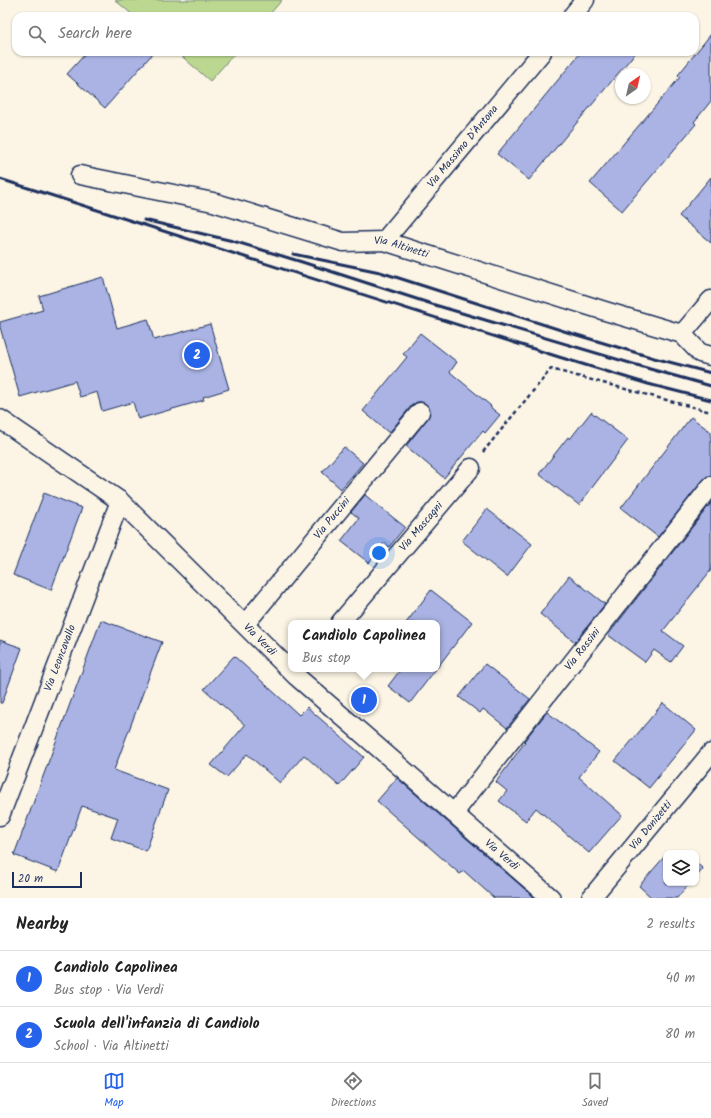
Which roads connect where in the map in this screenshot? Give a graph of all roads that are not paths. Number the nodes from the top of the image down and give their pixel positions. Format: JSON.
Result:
{"nodes":[{"id":1,"x":585,"y":0,"type":"edge"},
{"id":2,"x":575,"y":12,"type":"edge"},
{"id":3,"x":539,"y":56,"type":"edge"},
{"id":4,"x":80,"y":175,"type":"dead end"},
{"id":5,"x":384,"y":241,"type":"junction"},
{"id":6,"x":711,"y":300,"type":"edge"},
{"id":7,"x":682,"y":334,"type":"junction"},
{"id":8,"x":711,"y":356,"type":"edge"},
{"id":9,"x":420,"y":412,"type":"dead end"},
{"id":10,"x":0,"y":419,"type":"edge"},
{"id":11,"x":470,"y":468,"type":"road end"},
{"id":12,"x":711,"y":486,"type":"edge"},
{"id":13,"x":120,"y":501,"type":"junction"},
{"id":14,"x":343,"y":620,"type":"edge"},
{"id":15,"x":245,"y":624,"type":"junction"},
{"id":16,"x":288,"y":662,"type":"edge"},
{"id":17,"x":299,"y":672,"type":"edge"},
{"id":18,"x":711,"y":753,"type":"edge"},
{"id":19,"x":454,"y":813,"type":"junction"},
{"id":20,"x":0,"y":816,"type":"edge"},
{"id":21,"x":551,"y":898,"type":"edge"},
{"id":22,"x":591,"y":898,"type":"edge"}],
"edges":[{"from":1,"to":2,"type":"street"},
{"from":3,"to":5,"type":"street","name":"Via Massimo D'Antona"},
{"from":4,"to":5,"type":"street","name":"Via Altinetti"},
{"from":5,"to":7,"type":"street","name":"Via Altinetti"},
{"from":6,"to":7,"type":"street"},
{"from":7,"to":8,"type":"street"},
{"from":9,"to":15,"type":"street","name":"Via Puccini"},
{"from":10,"to":13,"type":"street","name":"Via Verdi"},
{"from":11,"to":14,"type":"street","name":"Via Mascagni"},
{"from":12,"to":19,"type":"street","name":"Via Rossini"},
{"from":13,"to":15,"type":"street","name":"Via Verdi"},
{"from":13,"to":20,"type":"street","name":"Via Leoncavallo"},
{"from":15,"to":16,"type":"street","name":"Via Verdi"},
{"from":17,"to":19,"type":"street","name":"Via Verdi"},
{"from":18,"to":22,"type":"street","name":"Via Donizetti"},
{"from":19,"to":21,"type":"street","name":"Via Verdi"}]}
